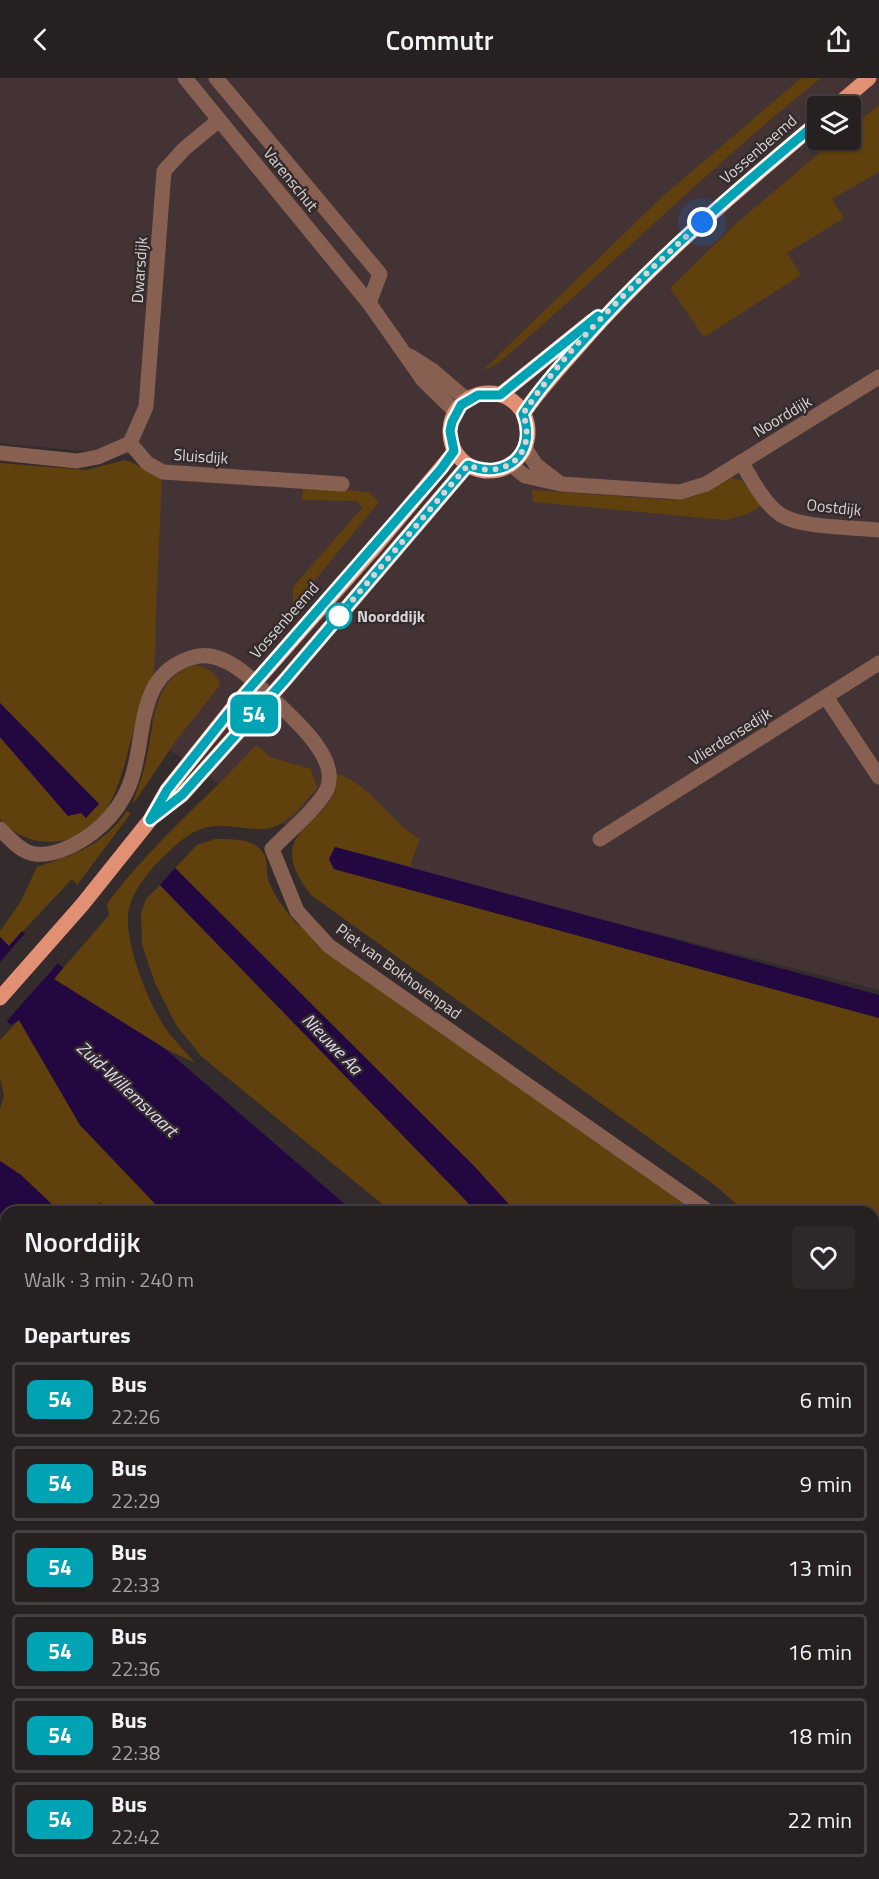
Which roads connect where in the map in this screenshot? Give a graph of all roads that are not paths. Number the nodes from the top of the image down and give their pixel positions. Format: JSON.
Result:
{"nodes":[{"id":1,"x":185,"y":78,"type":"edge"},
{"id":2,"x":216,"y":78,"type":"edge"},
{"id":3,"x":869,"y":78,"type":"edge"},
{"id":4,"x":848,"y":96,"type":"edge"},
{"id":5,"x":219,"y":120,"type":"junction"},
{"id":6,"x":807,"y":131,"type":"edge"},
{"id":7,"x":617,"y":302,"type":"junction"},
{"id":8,"x":369,"y":303,"type":"junction"},
{"id":9,"x":407,"y":355,"type":"junction"},
{"id":10,"x":879,"y":377,"type":"edge"},
{"id":11,"x":500,"y":395,"type":"junction"},
{"id":12,"x":467,"y":400,"type":"junction"},
{"id":13,"x":456,"y":412,"type":"junction"},
{"id":14,"x":523,"y":414,"type":"junction"},
{"id":15,"x":130,"y":442,"type":"junction"},
{"id":16,"x":525,"y":448,"type":"junction"},
{"id":17,"x":454,"y":451,"type":"junction"},
{"id":18,"x":0,"y":453,"type":"edge"},
{"id":19,"x":741,"y":462,"type":"junction"},
{"id":20,"x":510,"y":464,"type":"junction"},
{"id":21,"x":468,"y":465,"type":"junction"},
{"id":22,"x":342,"y":484,"type":"dead end"},
{"id":23,"x":561,"y":484,"type":"junction"},
{"id":24,"x":879,"y":530,"type":"edge"},
{"id":25,"x":879,"y":663,"type":"edge"},
{"id":26,"x":255,"y":682,"type":"junction"},
{"id":27,"x":270,"y":697,"type":"junction"},
{"id":28,"x":826,"y":697,"type":"junction"},
{"id":29,"x":879,"y":777,"type":"edge"},
{"id":30,"x":150,"y":820,"type":"junction"},
{"id":31,"x":0,"y":829,"type":"edge"},
{"id":32,"x":600,"y":839,"type":"dead end"},
{"id":33,"x":0,"y":998,"type":"edge"},
{"id":34,"x":700,"y":1206,"type":"edge"}],
"edges":[{"from":1,"to":5,"type":"street","name":"Varenschut"},
{"from":2,"to":8,"type":"street","name":"Varenschut"},
{"from":3,"to":4,"type":"main road"},
{"from":5,"to":8,"type":"street","name":"Varenschut"},
{"from":5,"to":15,"type":"street","name":"Dwarsdijk"},
{"from":6,"to":7,"type":"main road","name":"Vossenbeemd"},
{"from":7,"to":11,"type":"main road","name":"Vossenbeemd"},
{"from":7,"to":14,"type":"main road","name":"Vossenbeemd"},
{"from":8,"to":9,"type":"street","name":"Varenschut"},
{"from":9,"to":12,"type":"street","name":"Varenschut"},
{"from":9,"to":13,"type":"street","name":"Varenschut"},
{"from":10,"to":19,"type":"street","name":"Noorddijk"},
{"from":11,"to":12,"type":"main road"},
{"from":11,"to":14,"type":"main road"},
{"from":12,"to":13,"type":"main road"},
{"from":13,"to":17,"type":"main road"},
{"from":14,"to":16,"type":"main road"},
{"from":15,"to":18,"type":"street"},
{"from":15,"to":22,"type":"street","name":"Sluisdijk"},
{"from":16,"to":20,"type":"main road"},
{"from":16,"to":23,"type":"street"},
{"from":17,"to":21,"type":"main road"},
{"from":17,"to":26,"type":"main road","name":"Vossenbeemd"},
{"from":19,"to":23,"type":"street","name":"Noorddijk"},
{"from":19,"to":24,"type":"street","name":"Oostdijk"},
{"from":20,"to":21,"type":"main road"},
{"from":20,"to":23,"type":"street","name":"Noorddijk"},
{"from":21,"to":27,"type":"main road","name":"Vossenbeemd"},
{"from":25,"to":28,"type":"street","name":"Vlierdensedijk"},
{"from":26,"to":27,"type":"street","name":"Piet van Bokhovenpad"},
{"from":26,"to":30,"type":"main road","name":"Vossenbeemd"},
{"from":26,"to":31,"type":"street","name":"Piet van Bokhovenpad"},
{"from":27,"to":30,"type":"main road","name":"Vossenbeemd"},
{"from":27,"to":34,"type":"street","name":"Piet van Bokhovenpad"},
{"from":28,"to":29,"type":"street"},
{"from":28,"to":32,"type":"street","name":"Vlierdensedijk"},
{"from":30,"to":33,"type":"main road","name":"Vossenbeemd"}]}
